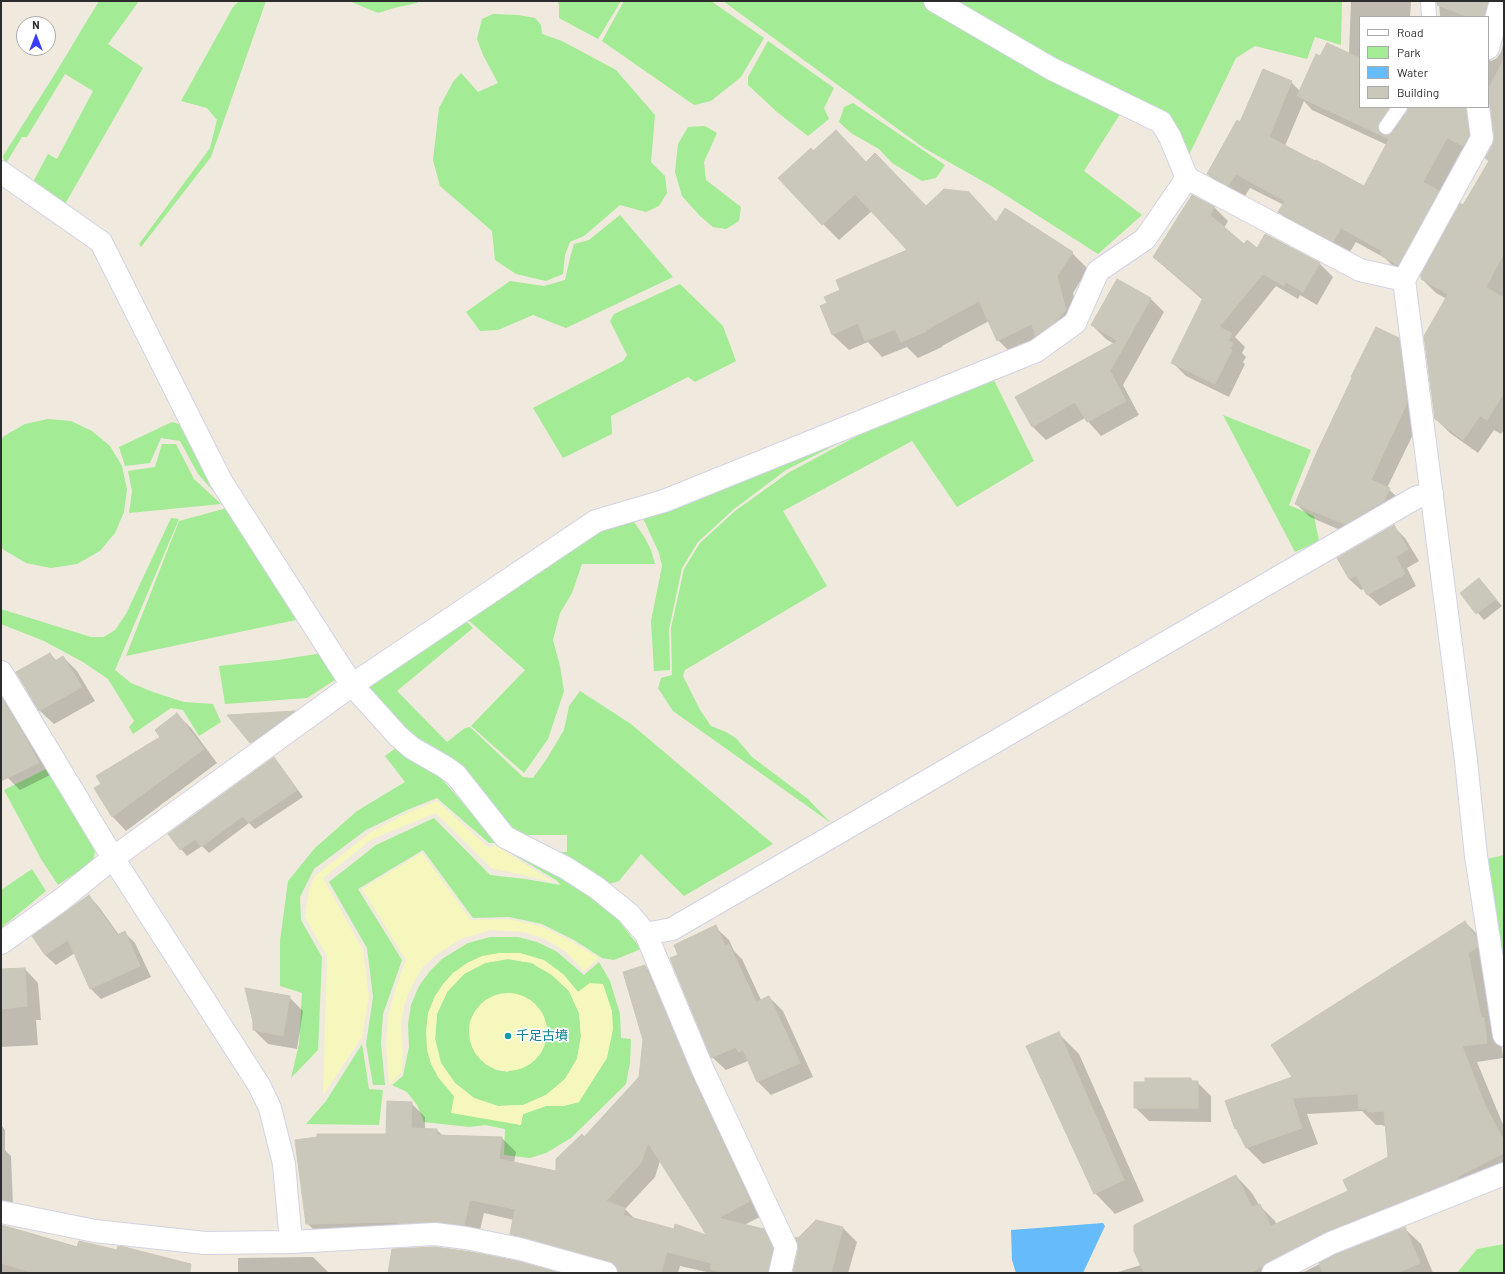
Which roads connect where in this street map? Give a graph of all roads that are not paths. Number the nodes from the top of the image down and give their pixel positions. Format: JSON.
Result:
{"nodes":[{"id":1,"x":935,"y":1,"type":"edge"},
{"id":2,"x":1428,"y":1,"type":"edge"},
{"id":3,"x":1501,"y":1,"type":"edge"},
{"id":4,"x":1429,"y":16,"type":"edge"},
{"id":5,"x":1489,"y":44,"type":"edge"},
{"id":6,"x":1399,"y":108,"type":"edge"},
{"id":7,"x":1478,"y":108,"type":"edge"},
{"id":8,"x":1386,"y":127,"type":"dead end"},
{"id":9,"x":1,"y":172,"type":"edge"},
{"id":10,"x":1186,"y":178,"type":"junction"},
{"id":11,"x":1404,"y":280,"type":"junction"},
{"id":12,"x":1432,"y":494,"type":"junction"},
{"id":13,"x":1,"y":672,"type":"edge"},
{"id":14,"x":352,"y":685,"type":"junction"},
{"id":15,"x":113,"y":858,"type":"junction"},
{"id":16,"x":646,"y":934,"type":"junction"},
{"id":17,"x":1,"y":943,"type":"edge"},
{"id":18,"x":1504,"y":1035,"type":"edge"},
{"id":19,"x":1504,"y":1174,"type":"edge"},
{"id":20,"x":1,"y":1212,"type":"edge"},
{"id":21,"x":291,"y":1242,"type":"junction"},
{"id":22,"x":606,"y":1273,"type":"edge"},
{"id":23,"x":780,"y":1273,"type":"edge"},
{"id":24,"x":1273,"y":1273,"type":"edge"}],
"edges":[{"from":1,"to":10,"type":"street"},
{"from":2,"to":4,"type":"lane"},
{"from":3,"to":5,"type":"street"},
{"from":6,"to":8,"type":"lane"},
{"from":7,"to":11,"type":"street"},
{"from":9,"to":14,"type":"street"},
{"from":10,"to":11,"type":"street"},
{"from":10,"to":14,"type":"street"},
{"from":11,"to":12,"type":"street"},
{"from":12,"to":16,"type":"street"},
{"from":12,"to":18,"type":"street"},
{"from":13,"to":15,"type":"street"},
{"from":14,"to":15,"type":"street"},
{"from":14,"to":16,"type":"street"},
{"from":15,"to":17,"type":"street"},
{"from":15,"to":21,"type":"street"},
{"from":16,"to":23,"type":"street"},
{"from":19,"to":24,"type":"street"},
{"from":20,"to":21,"type":"street"},
{"from":21,"to":22,"type":"street"}]}
